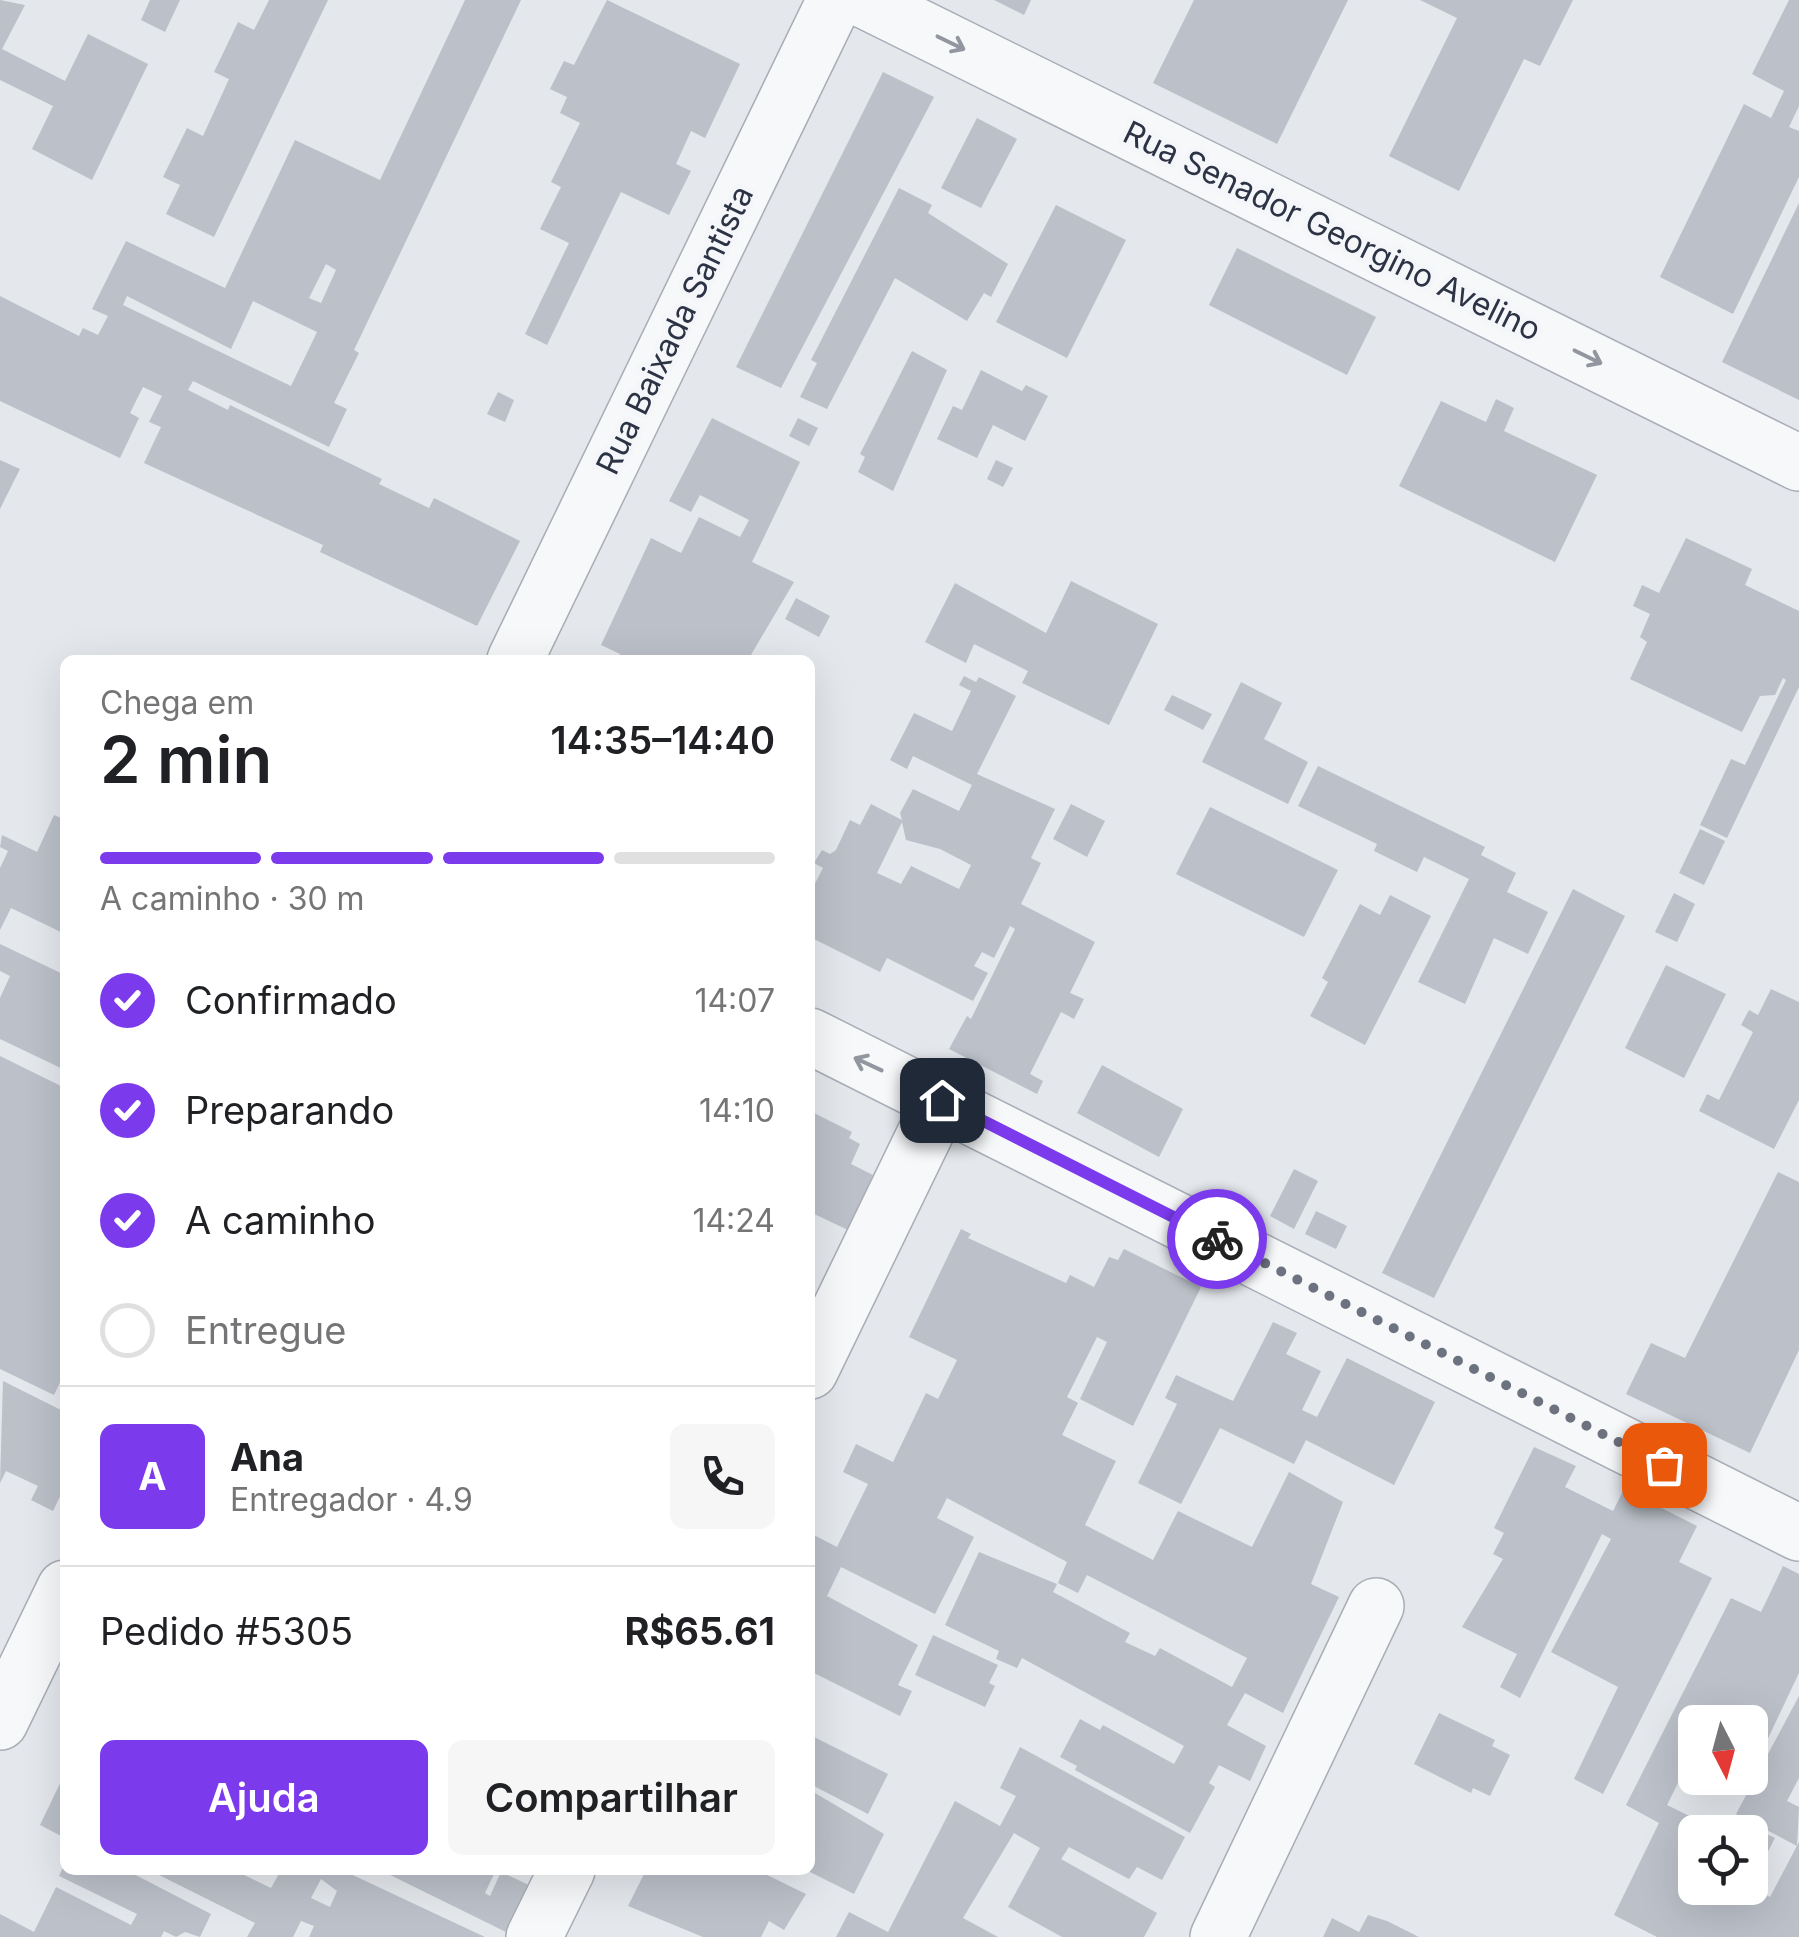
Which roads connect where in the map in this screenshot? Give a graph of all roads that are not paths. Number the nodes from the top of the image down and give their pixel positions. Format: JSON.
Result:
{"nodes":[{"id":1,"x":835,"y":0,"type":"edge"},
{"id":2,"x":864,"y":0,"type":"edge"},
{"id":3,"x":1799,"y":463,"type":"edge"},
{"id":4,"x":516,"y":655,"type":"edge"},
{"id":5,"x":815,"y":1038,"type":"edge"},
{"id":6,"x":942,"y":1100,"type":"junction"},
{"id":7,"x":815,"y":1361,"type":"edge"},
{"id":8,"x":1799,"y":1533,"type":"edge"},
{"id":9,"x":60,"y":1598,"type":"edge"},
{"id":10,"x":1376,"y":1606,"type":"dead end"},
{"id":11,"x":0,"y":1722,"type":"edge"},
{"id":12,"x":564,"y":1875,"type":"edge"},
{"id":13,"x":534,"y":1937,"type":"edge"},
{"id":14,"x":1218,"y":1937,"type":"edge"}],
"edges":[{"from":1,"to":4,"type":"street","name":"Rua Baixada Santista"},
{"from":2,"to":3,"type":"street","name":"Rua Senador Georgino Avelino","one_way":true},
{"from":6,"to":5,"type":"street","one_way":true},
{"from":6,"to":7,"type":"street"},
{"from":6,"to":8,"type":"street"},
{"from":9,"to":11,"type":"street"},
{"from":10,"to":14,"type":"street"},
{"from":12,"to":13,"type":"street"}]}
